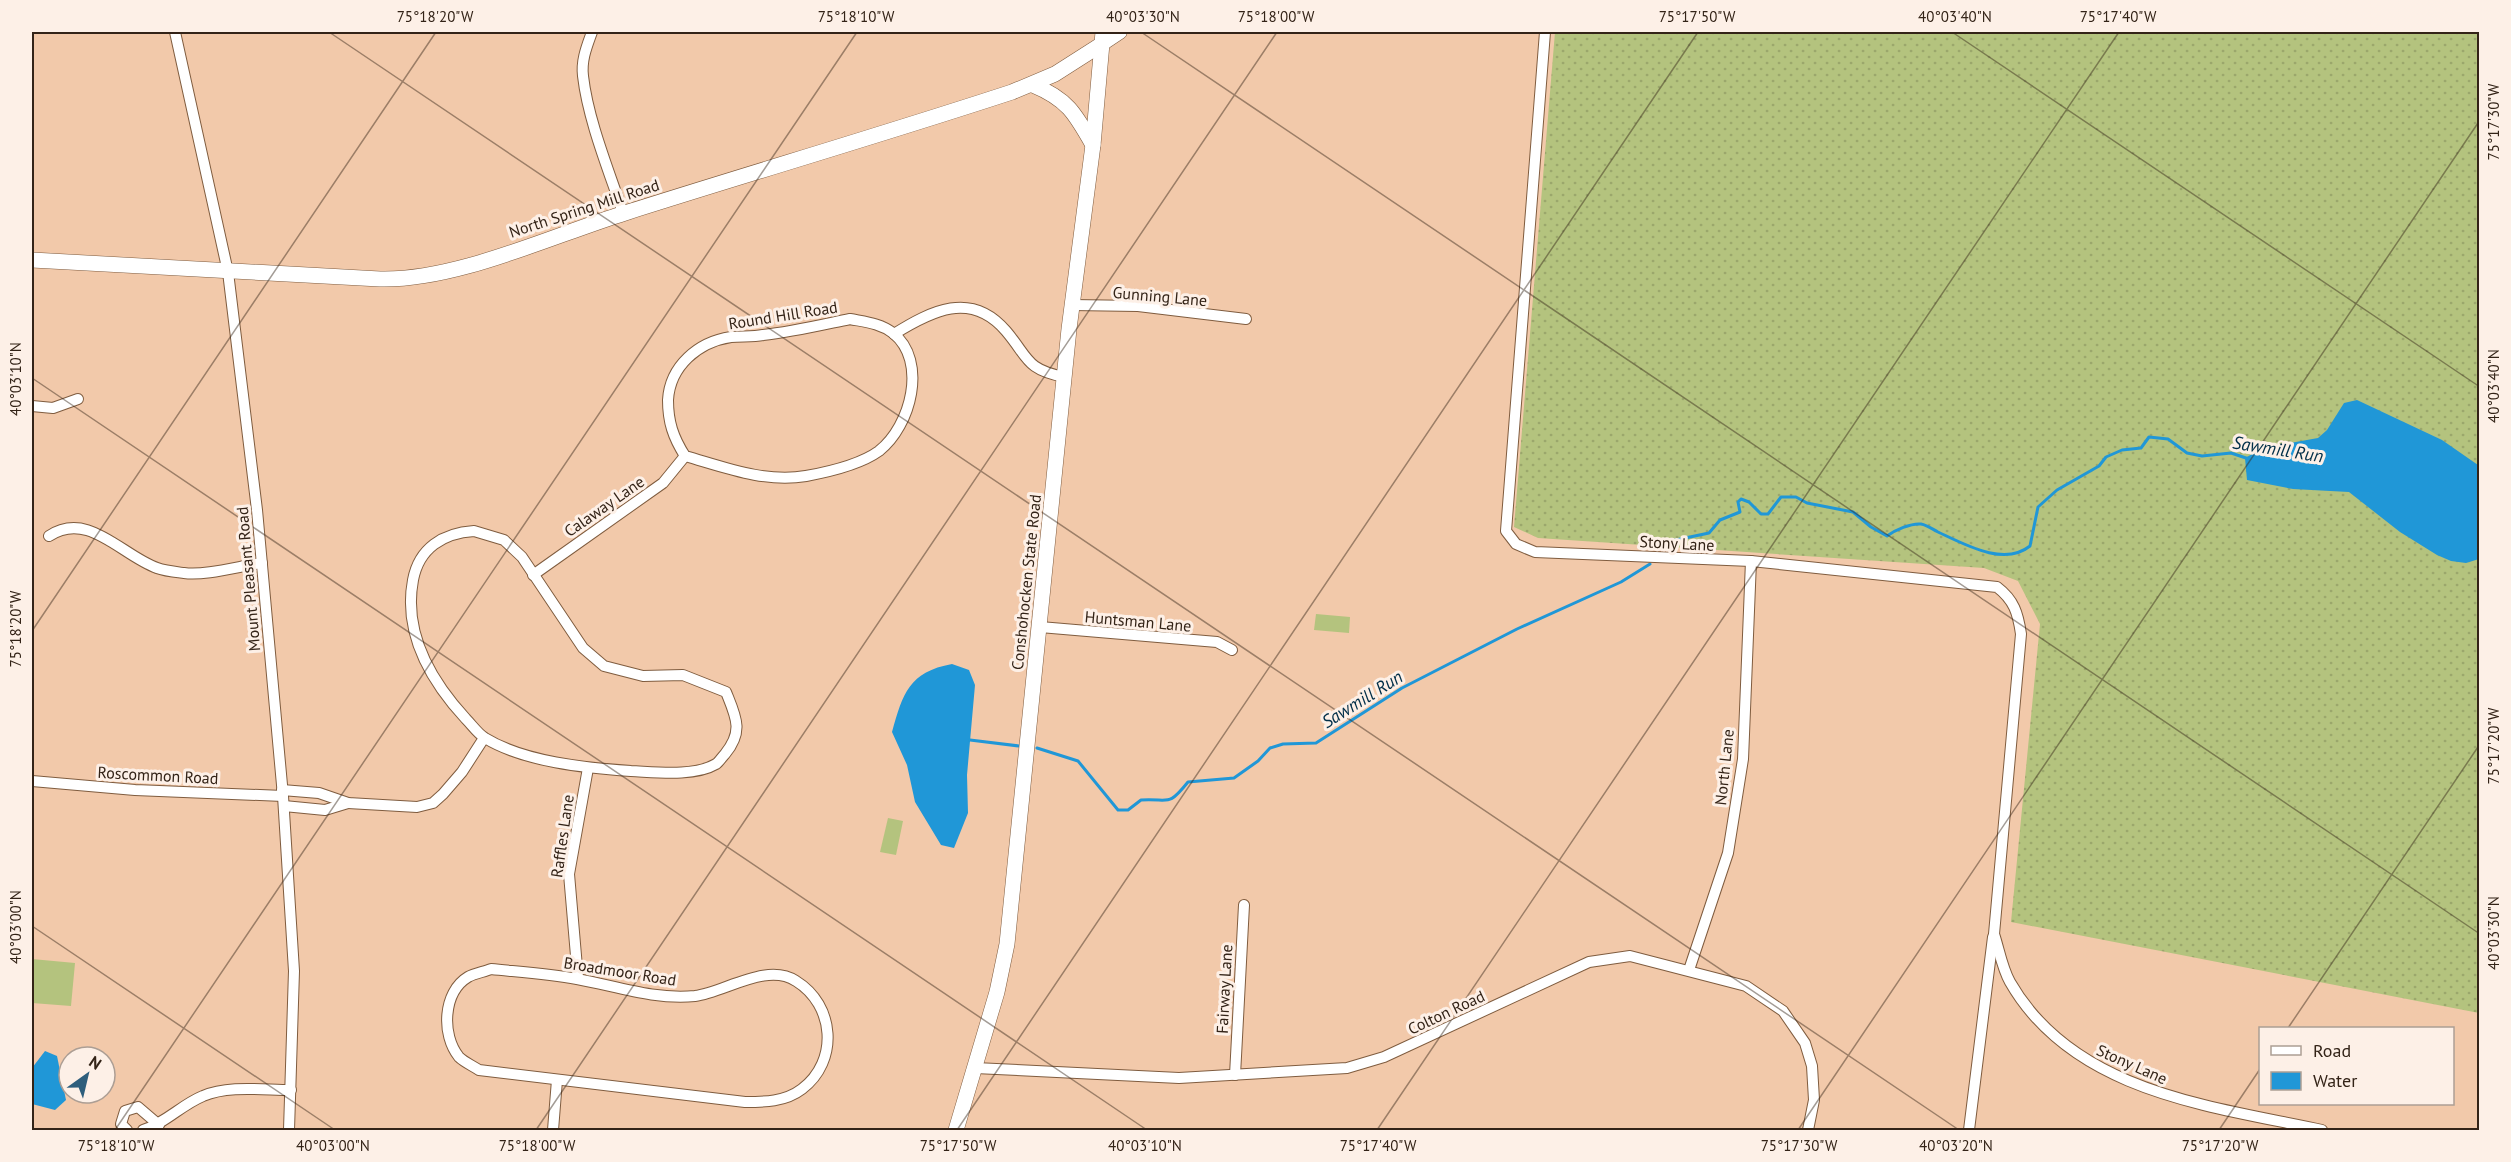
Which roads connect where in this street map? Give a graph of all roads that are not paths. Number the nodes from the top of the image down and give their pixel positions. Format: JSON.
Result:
{"nodes":[{"id":1,"x":175,"y":32,"type":"edge"},
{"id":2,"x":592,"y":32,"type":"edge"},
{"id":3,"x":1120,"y":32,"type":"edge"},
{"id":4,"x":1545,"y":32,"type":"edge"},
{"id":5,"x":1103,"y":38,"type":"edge"},
{"id":6,"x":1033,"y":85,"type":"junction"},
{"id":7,"x":1094,"y":145,"type":"junction"},
{"id":8,"x":623,"y":213,"type":"junction"},
{"id":9,"x":32,"y":260,"type":"edge"},
{"id":10,"x":228,"y":272,"type":"junction"},
{"id":11,"x":1072,"y":305,"type":"junction"},
{"id":12,"x":1246,"y":320,"type":"dead end"},
{"id":13,"x":894,"y":334,"type":"junction"},
{"id":14,"x":1064,"y":377,"type":"junction"},
{"id":15,"x":78,"y":399,"type":"dead end"},
{"id":16,"x":32,"y":406,"type":"edge"},
{"id":17,"x":685,"y":456,"type":"junction"},
{"id":18,"x":49,"y":536,"type":"dead end"},
{"id":19,"x":1751,"y":561,"type":"junction"},
{"id":20,"x":262,"y":563,"type":"junction"},
{"id":21,"x":533,"y":574,"type":"junction"},
{"id":22,"x":1040,"y":627,"type":"junction"},
{"id":23,"x":1232,"y":650,"type":"dead end"},
{"id":24,"x":484,"y":738,"type":"junction"},
{"id":25,"x":588,"y":768,"type":"junction"},
{"id":26,"x":32,"y":782,"type":"edge"},
{"id":27,"x":283,"y":798,"type":"junction"},
{"id":28,"x":348,"y":803,"type":"junction"},
{"id":29,"x":1244,"y":905,"type":"dead end"},
{"id":30,"x":1994,"y":934,"type":"junction"},
{"id":31,"x":1689,"y":970,"type":"junction"},
{"id":32,"x":578,"y":979,"type":"junction"},
{"id":33,"x":975,"y":1068,"type":"junction"},
{"id":34,"x":1235,"y":1075,"type":"junction"},
{"id":35,"x":557,"y":1080,"type":"junction"},
{"id":36,"x":291,"y":1090,"type":"junction"},
{"id":37,"x":159,"y":1125,"type":"junction"},
{"id":38,"x":127,"y":1131,"type":"edge"},
{"id":39,"x":143,"y":1131,"type":"edge"},
{"id":40,"x":288,"y":1131,"type":"edge"},
{"id":41,"x":553,"y":1131,"type":"edge"},
{"id":42,"x":956,"y":1131,"type":"edge"},
{"id":43,"x":1808,"y":1131,"type":"edge"},
{"id":44,"x":1969,"y":1131,"type":"edge"},
{"id":45,"x":2322,"y":1131,"type":"edge"}],
"edges":[{"from":1,"to":10,"type":"street","name":"Mount Pleasant Road"},
{"from":2,"to":8,"type":"street"},
{"from":3,"to":5,"type":"street","name":"North Spring Mill Road"},
{"from":4,"to":19,"type":"street","name":"Stony Lane"},
{"from":5,"to":6,"type":"main road","name":"North Spring Mill Road"},
{"from":5,"to":7,"type":"main road","name":"Conshohocken State Road"},
{"from":6,"to":7,"type":"main road"},
{"from":6,"to":8,"type":"main road","name":"North Spring Mill Road"},
{"from":7,"to":11,"type":"main road","name":"Conshohocken State Road"},
{"from":8,"to":10,"type":"main road","name":"North Spring Mill Road"},
{"from":9,"to":10,"type":"main road","name":"North Spring Mill Road"},
{"from":10,"to":20,"type":"street","name":"Mount Pleasant Road"},
{"from":11,"to":12,"type":"street","name":"Gunning Lane"},
{"from":11,"to":14,"type":"main road","name":"Conshohocken State Road"},
{"from":13,"to":14,"type":"street"},
{"from":13,"to":17,"type":"street","name":"Round Hill Road"},
{"from":13,"to":17,"type":"street"},
{"from":14,"to":22,"type":"main road","name":"Conshohocken State Road"},
{"from":15,"to":16,"type":"street"},
{"from":17,"to":21,"type":"street","name":"Calaway Lane"},
{"from":18,"to":20,"type":"street"},
{"from":19,"to":30,"type":"street","name":"Stony Lane"},
{"from":19,"to":31,"type":"street","name":"North Lane"},
{"from":20,"to":27,"type":"street","name":"Mount Pleasant Road"},
{"from":21,"to":24,"type":"street"},
{"from":21,"to":25,"type":"street"},
{"from":22,"to":23,"type":"street","name":"Huntsman Lane"},
{"from":22,"to":33,"type":"main road","name":"Conshohocken State Road"},
{"from":24,"to":25,"type":"street"},
{"from":24,"to":28,"type":"street"},
{"from":25,"to":32,"type":"street","name":"Raffles Lane"},
{"from":26,"to":27,"type":"street","name":"Roscommon Road"},
{"from":27,"to":28,"type":"street"},
{"from":27,"to":28,"type":"street"},
{"from":27,"to":36,"type":"street","name":"Mount Pleasant Road"},
{"from":29,"to":34,"type":"street","name":"Fairway Lane"},
{"from":30,"to":44,"type":"street","name":"Stony Lane"},
{"from":30,"to":45,"type":"street","name":"Stony Lane"},
{"from":31,"to":34,"type":"street","name":"Colton Road"},
{"from":31,"to":43,"type":"street","name":"Colton Road"},
{"from":32,"to":35,"type":"street","name":"Broadmoor Road"},
{"from":32,"to":35,"type":"street","name":"Broadmoor Road"},
{"from":33,"to":34,"type":"street","name":"Colton Road"},
{"from":33,"to":42,"type":"main road","name":"Conshohocken State Road"},
{"from":35,"to":41,"type":"street"},
{"from":36,"to":37,"type":"street"},
{"from":36,"to":40,"type":"street","name":"Mount Pleasant Road"},
{"from":37,"to":38,"type":"street"},
{"from":37,"to":39,"type":"street"}]}
